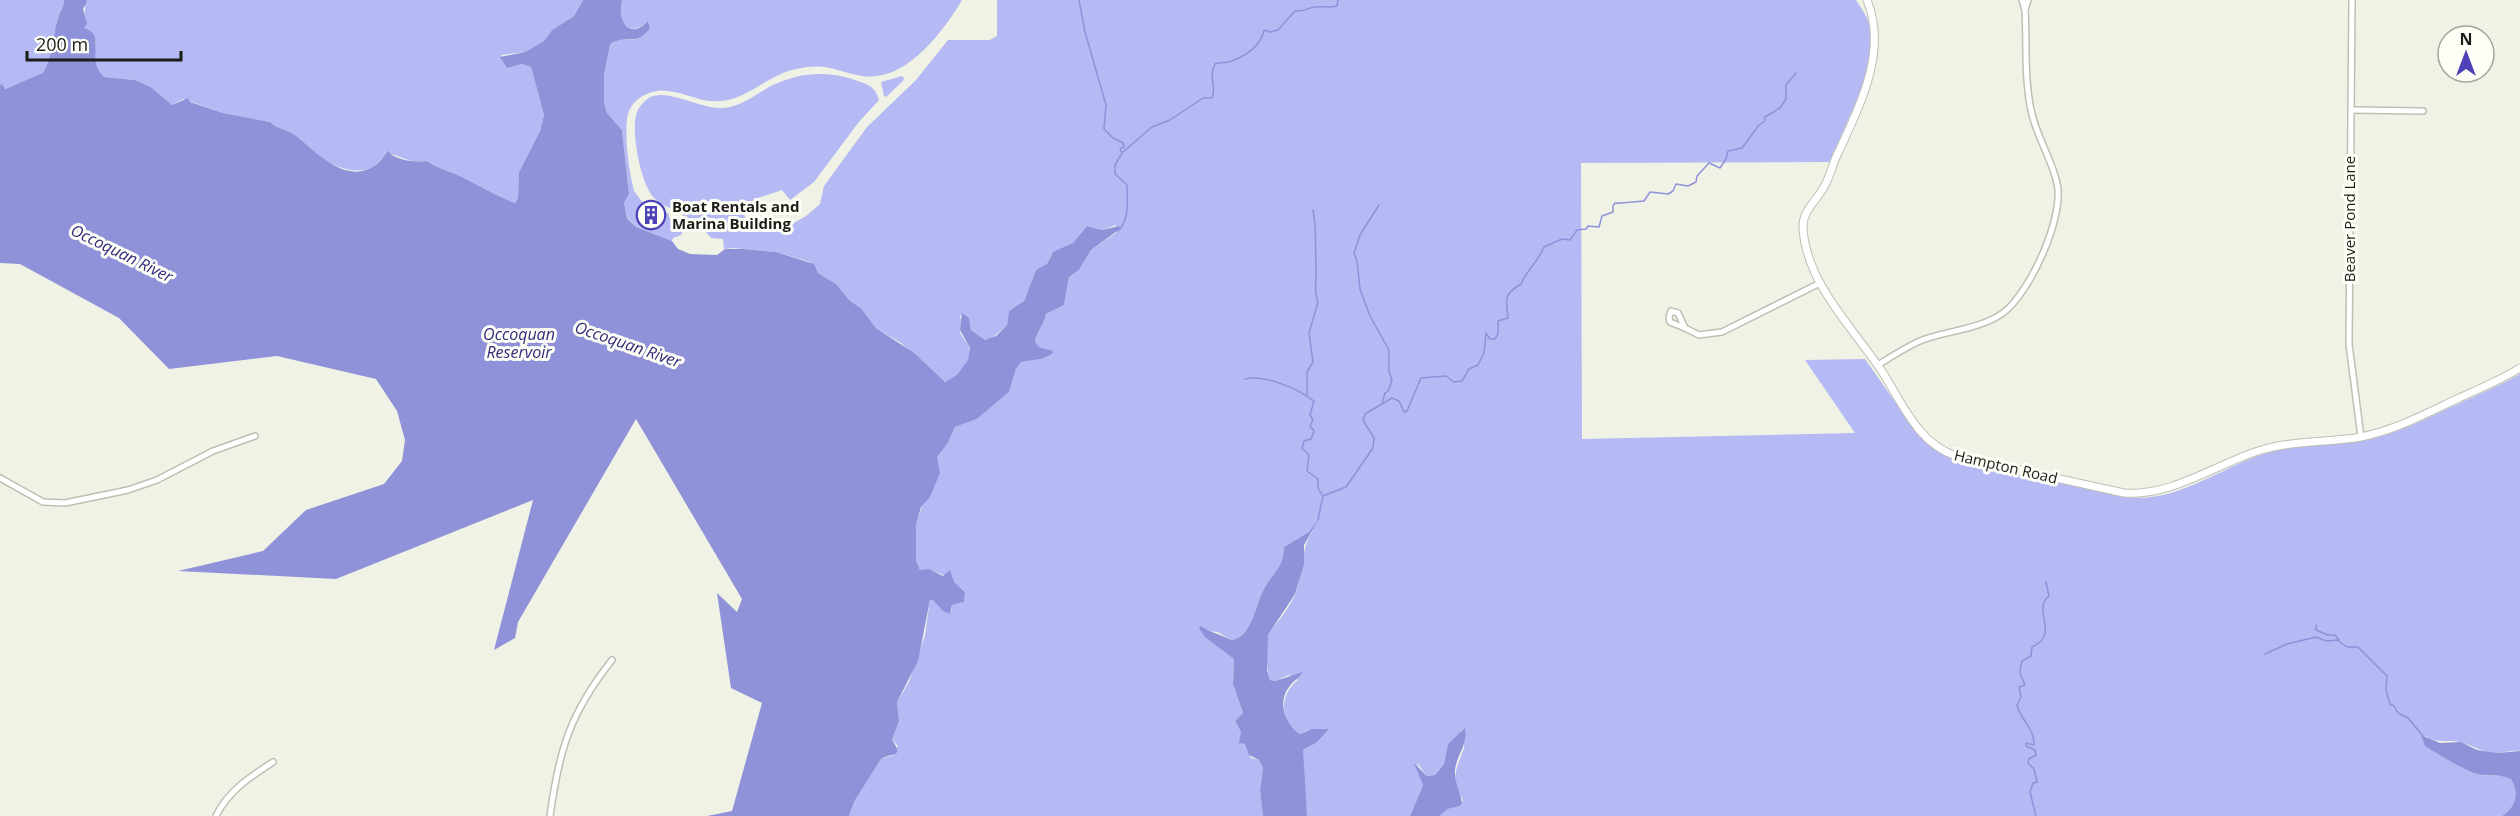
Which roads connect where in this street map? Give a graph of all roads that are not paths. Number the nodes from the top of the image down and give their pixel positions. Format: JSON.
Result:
{"nodes":[{"id":1,"x":1867,"y":0,"type":"edge"},
{"id":2,"x":2022,"y":0,"type":"edge"},
{"id":3,"x":2028,"y":0,"type":"edge"},
{"id":4,"x":2352,"y":0,"type":"edge"},
{"id":5,"x":2025,"y":10,"type":"junction"},
{"id":6,"x":2351,"y":110,"type":"junction"},
{"id":7,"x":2422,"y":111,"type":"dead end"},
{"id":8,"x":1820,"y":284,"type":"junction"},
{"id":9,"x":1685,"y":328,"type":"dead end"},
{"id":10,"x":1878,"y":365,"type":"junction"},
{"id":11,"x":2520,"y":368,"type":"edge"},
{"id":12,"x":255,"y":436,"type":"dead end"},
{"id":13,"x":2361,"y":437,"type":"junction"},
{"id":14,"x":0,"y":478,"type":"edge"},
{"id":15,"x":612,"y":660,"type":"dead end"},
{"id":16,"x":273,"y":762,"type":"dead end"},
{"id":17,"x":216,"y":816,"type":"edge"},
{"id":18,"x":550,"y":816,"type":"edge"}],
"edges":[{"from":1,"to":8,"type":"street","name":"Hampton Road"},
{"from":2,"to":5,"type":"street"},
{"from":3,"to":5,"type":"street"},
{"from":4,"to":6,"type":"street","name":"Beaver Pond Lane"},
{"from":5,"to":10,"type":"street"},
{"from":6,"to":7,"type":"street"},
{"from":6,"to":13,"type":"street","name":"Beaver Pond Lane"},
{"from":8,"to":9,"type":"street"},
{"from":8,"to":10,"type":"street","name":"Hampton Road"},
{"from":10,"to":13,"type":"street","name":"Hampton Road"},
{"from":11,"to":13,"type":"street","name":"Hampton Road"},
{"from":12,"to":14,"type":"street"},
{"from":15,"to":18,"type":"street"},
{"from":16,"to":17,"type":"street"}]}
